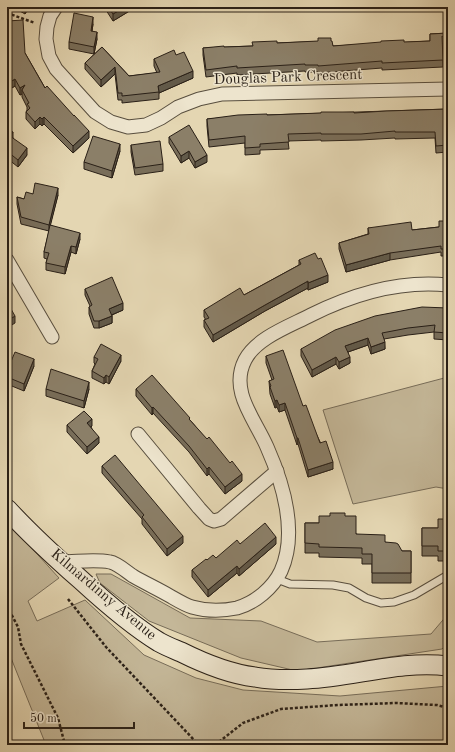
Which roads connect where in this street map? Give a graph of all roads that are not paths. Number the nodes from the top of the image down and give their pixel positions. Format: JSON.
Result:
{"nodes":[{"id":1,"x":56,"y":7,"type":"edge"},
{"id":2,"x":448,"y":89,"type":"edge"},
{"id":3,"x":7,"y":260,"type":"edge"},
{"id":4,"x":448,"y":284,"type":"edge"},
{"id":5,"x":52,"y":337,"type":"dead end"},
{"id":6,"x":138,"y":434,"type":"dead end"},
{"id":7,"x":277,"y":471,"type":"junction"},
{"id":8,"x":7,"y":509,"type":"edge"},
{"id":9,"x":95,"y":561,"type":"junction"},
{"id":10,"x":61,"y":562,"type":"junction"},
{"id":11,"x":448,"y":574,"type":"edge"},
{"id":12,"x":277,"y":579,"type":"junction"},
{"id":13,"x":89,"y":587,"type":"junction"},
{"id":14,"x":447,"y":665,"type":"edge"}],
"edges":[{"from":1,"to":2,"type":"street","name":"Douglas Park Crescent"},
{"from":3,"to":5,"type":"street"},
{"from":4,"to":7,"type":"street"},
{"from":6,"to":7,"type":"street"},
{"from":7,"to":12,"type":"street"},
{"from":8,"to":10,"type":"street","name":"Kilmardinny Avenue"},
{"from":9,"to":10,"type":"street"},
{"from":9,"to":12,"type":"street"},
{"from":9,"to":13,"type":"street"},
{"from":10,"to":13,"type":"street","name":"Kilmardinny Avenue"},
{"from":11,"to":12,"type":"lane"},
{"from":13,"to":14,"type":"street","name":"Kilmardinny Avenue"}]}
